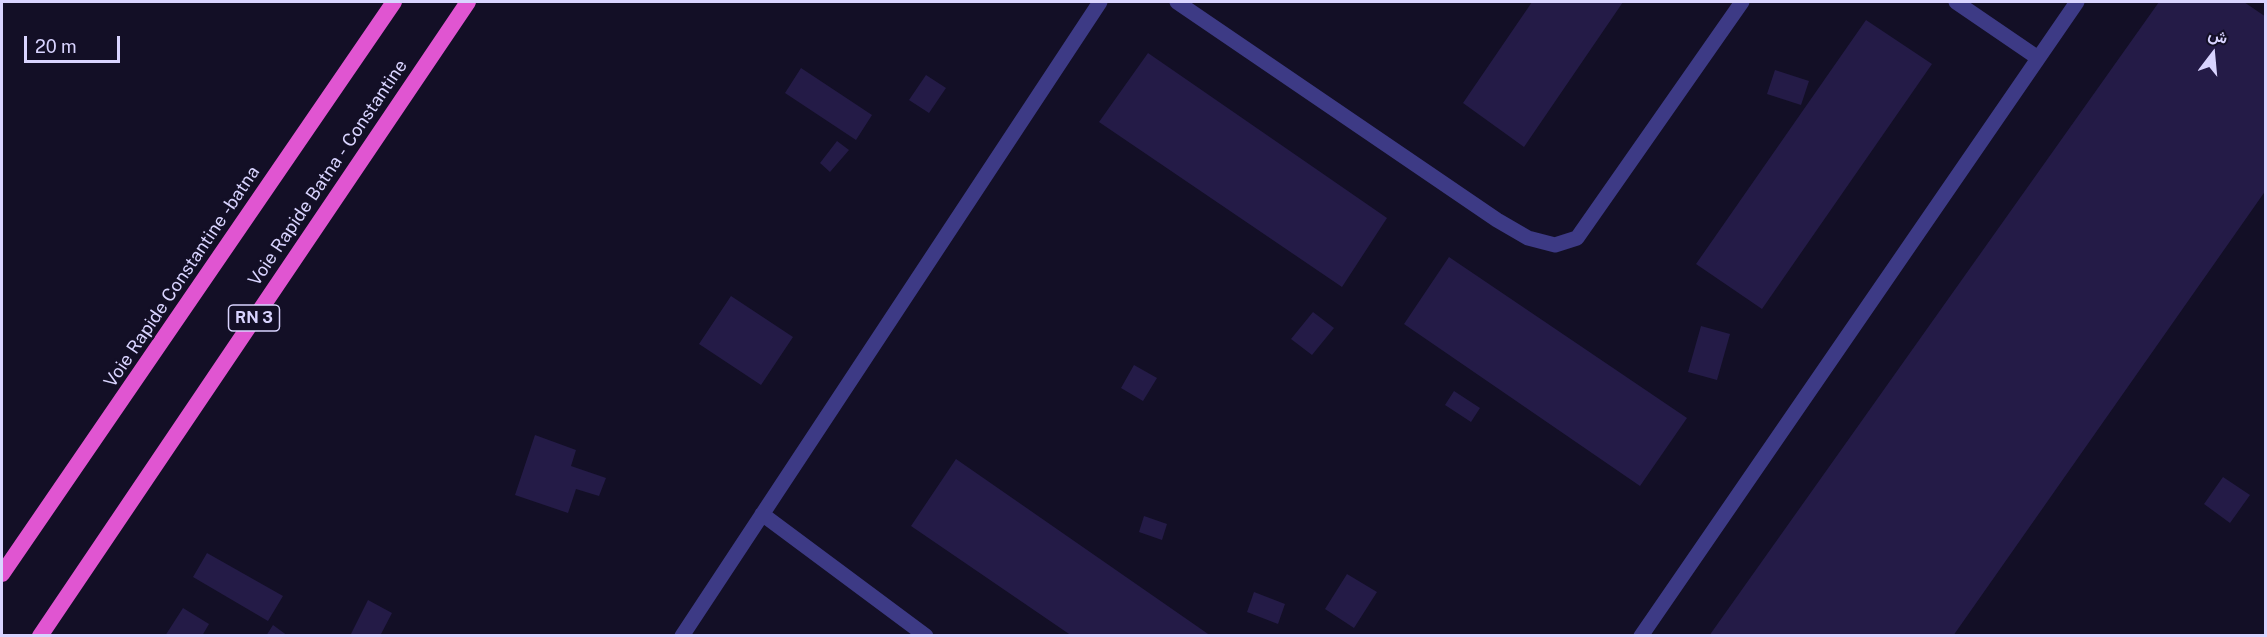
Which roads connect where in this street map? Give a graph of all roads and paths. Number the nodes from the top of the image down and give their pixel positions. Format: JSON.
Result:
{"nodes":[{"id":1,"x":394,"y":2,"type":"edge"},
{"id":2,"x":468,"y":2,"type":"edge"},
{"id":3,"x":1100,"y":2,"type":"edge"},
{"id":4,"x":1177,"y":2,"type":"edge"},
{"id":5,"x":1742,"y":2,"type":"edge"},
{"id":6,"x":1956,"y":2,"type":"edge"},
{"id":7,"x":2077,"y":2,"type":"edge"},
{"id":8,"x":2038,"y":58,"type":"junction"},
{"id":9,"x":762,"y":514,"type":"junction"},
{"id":10,"x":2,"y":574,"type":"edge"},
{"id":11,"x":40,"y":636,"type":"edge"},
{"id":12,"x":682,"y":636,"type":"edge"},
{"id":13,"x":926,"y":636,"type":"edge"},
{"id":14,"x":1641,"y":636,"type":"edge"}],
"edges":[{"from":1,"to":10,"type":"highway","name":"Voie Rapide Constantine -batna"},
{"from":2,"to":11,"type":"highway","name":"Voie Rapide Batna - Constantine","number":"RN 3"},
{"from":3,"to":9,"type":"lane"},
{"from":4,"to":5,"type":"lane"},
{"from":6,"to":8,"type":"lane"},
{"from":7,"to":8,"type":"lane"},
{"from":8,"to":14,"type":"lane"},
{"from":9,"to":12,"type":"lane"},
{"from":9,"to":13,"type":"lane"}]}
